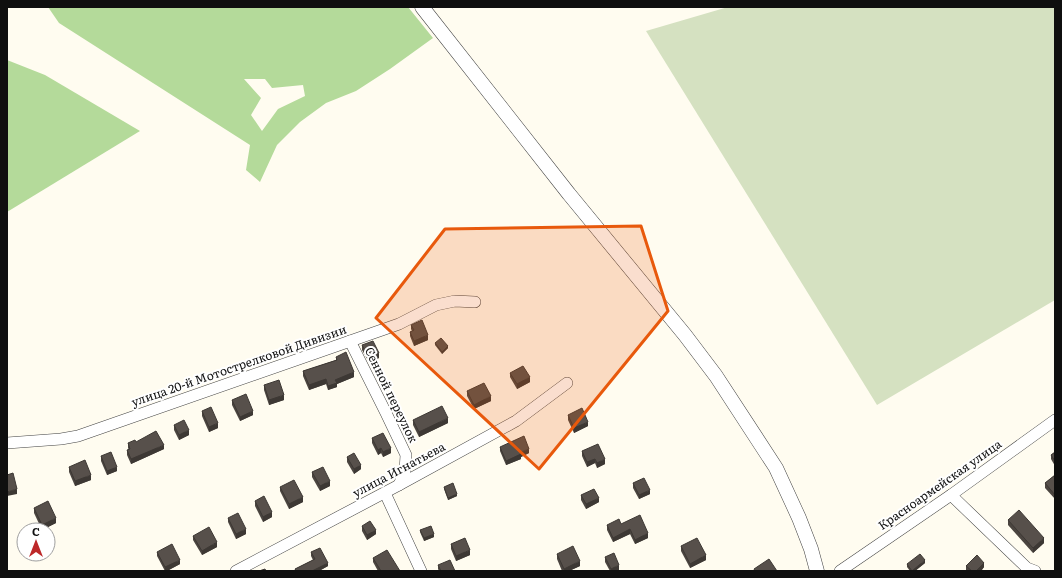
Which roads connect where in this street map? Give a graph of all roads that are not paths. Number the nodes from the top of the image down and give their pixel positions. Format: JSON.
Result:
{"nodes":[{"id":1,"x":422,"y":7,"type":"edge"},
{"id":2,"x":475,"y":302,"type":"dead end"},
{"id":3,"x":350,"y":341,"type":"junction"},
{"id":4,"x":567,"y":383,"type":"dead end"},
{"id":5,"x":1055,"y":420,"type":"edge"},
{"id":6,"x":7,"y":443,"type":"edge"},
{"id":7,"x":399,"y":485,"type":"junction"},
{"id":8,"x":385,"y":492,"type":"junction"},
{"id":9,"x":951,"y":495,"type":"junction"},
{"id":10,"x":236,"y":571,"type":"edge"},
{"id":11,"x":420,"y":571,"type":"edge"},
{"id":12,"x":817,"y":571,"type":"edge"},
{"id":13,"x":840,"y":571,"type":"edge"},
{"id":14,"x":1035,"y":571,"type":"edge"}],
"edges":[{"from":1,"to":12,"type":"street"},
{"from":2,"to":3,"type":"street","name":"улица 20-й Мотострелковой Дивизии"},
{"from":3,"to":6,"type":"street","name":"улица 20-й Мотострелковой Дивизии"},
{"from":3,"to":7,"type":"street","name":"Сенной переулок"},
{"from":4,"to":7,"type":"street","name":"улица Игнатьева"},
{"from":5,"to":9,"type":"street","name":"Красноармейская улица"},
{"from":7,"to":8,"type":"street","name":"улица Игнатьева"},
{"from":8,"to":10,"type":"street","name":"улица Игнатьева"},
{"from":8,"to":11,"type":"street"},
{"from":9,"to":13,"type":"street","name":"Красноармейская улица"},
{"from":9,"to":14,"type":"street"}]}
